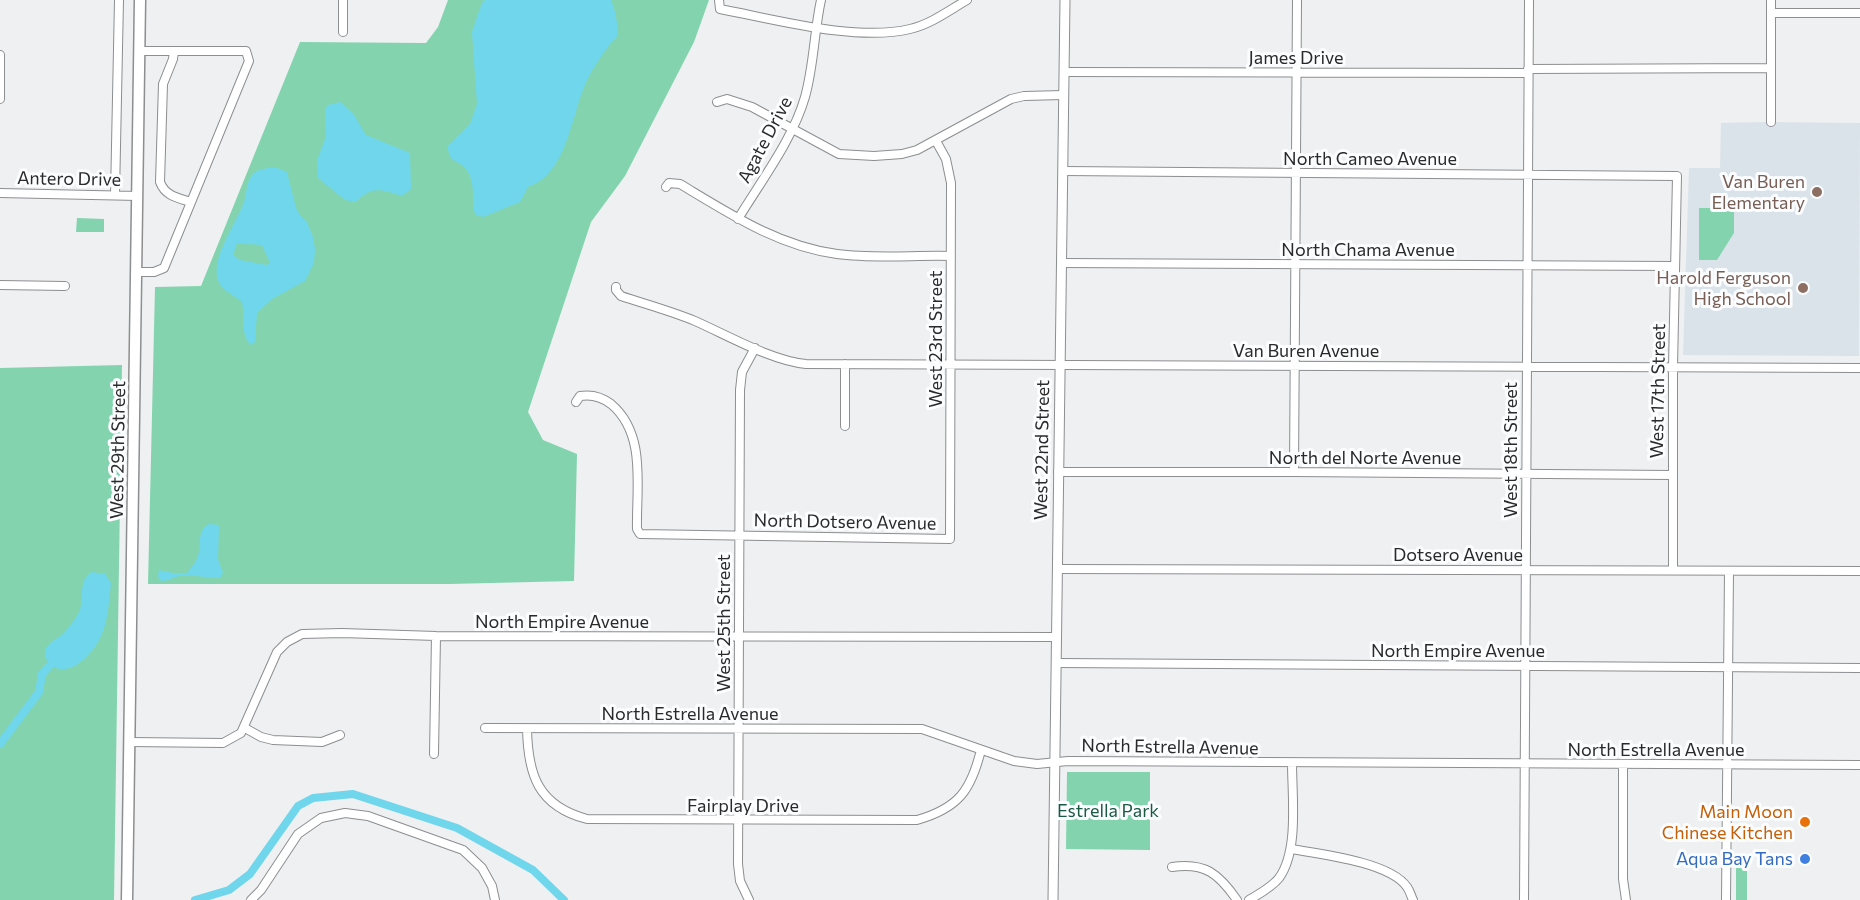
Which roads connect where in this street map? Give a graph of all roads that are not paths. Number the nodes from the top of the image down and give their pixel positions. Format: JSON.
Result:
{"nodes":[{"id":1,"x":119,"y":0,"type":"edge"},
{"id":2,"x":140,"y":0,"type":"edge"},
{"id":3,"x":343,"y":0,"type":"edge"},
{"id":4,"x":719,"y":0,"type":"edge"},
{"id":5,"x":820,"y":0,"type":"edge"},
{"id":6,"x":967,"y":0,"type":"edge"},
{"id":7,"x":1065,"y":0,"type":"edge"},
{"id":8,"x":1297,"y":0,"type":"edge"},
{"id":9,"x":1529,"y":0,"type":"edge"},
{"id":10,"x":1771,"y":0,"type":"edge"},
{"id":11,"x":1771,"y":13,"type":"junction"},
{"id":12,"x":1860,"y":13,"type":"edge"},
{"id":13,"x":816,"y":27,"type":"junction"},
{"id":14,"x":343,"y":32,"type":"dead end"},
{"id":15,"x":140,"y":51,"type":"junction"},
{"id":16,"x":174,"y":51,"type":"junction"},
{"id":17,"x":0,"y":55,"type":"edge"},
{"id":18,"x":1771,"y":68,"type":"junction"},
{"id":19,"x":1528,"y":71,"type":"junction"},
{"id":20,"x":1064,"y":72,"type":"junction"},
{"id":21,"x":1297,"y":74,"type":"junction"},
{"id":22,"x":0,"y":89,"type":"edge"},
{"id":23,"x":1063,"y":95,"type":"junction"},
{"id":24,"x":0,"y":99,"type":"edge"},
{"id":25,"x":717,"y":102,"type":"dead end"},
{"id":26,"x":1771,"y":122,"type":"dead end"},
{"id":27,"x":791,"y":129,"type":"junction"},
{"id":28,"x":936,"y":141,"type":"junction"},
{"id":29,"x":1063,"y":171,"type":"junction"},
{"id":30,"x":1296,"y":174,"type":"junction"},
{"id":31,"x":1528,"y":175,"type":"junction"},
{"id":32,"x":1677,"y":176,"type":"joint"},
{"id":33,"x":666,"y":187,"type":"dead end"},
{"id":34,"x":0,"y":193,"type":"edge"},
{"id":35,"x":116,"y":195,"type":"junction"},
{"id":36,"x":138,"y":196,"type":"junction"},
{"id":37,"x":191,"y":202,"type":"junction"},
{"id":38,"x":738,"y":219,"type":"junction"},
{"id":39,"x":951,"y":256,"type":"junction"},
{"id":40,"x":1061,"y":263,"type":"junction"},
{"id":41,"x":1295,"y":264,"type":"junction"},
{"id":42,"x":1527,"y":265,"type":"junction"},
{"id":43,"x":1675,"y":266,"type":"junction"},
{"id":44,"x":137,"y":272,"type":"junction"},
{"id":45,"x":0,"y":285,"type":"edge"},
{"id":46,"x":65,"y":286,"type":"dead end"},
{"id":47,"x":616,"y":287,"type":"dead end"},
{"id":48,"x":755,"y":348,"type":"junction"},
{"id":49,"x":951,"y":363,"type":"junction"},
{"id":50,"x":845,"y":364,"type":"junction"},
{"id":51,"x":1059,"y":366,"type":"junction"},
{"id":52,"x":1294,"y":366,"type":"junction"},
{"id":53,"x":1527,"y":367,"type":"junction"},
{"id":54,"x":1673,"y":367,"type":"junction"},
{"id":55,"x":1860,"y":368,"type":"edge"},
{"id":56,"x":576,"y":402,"type":"dead end"},
{"id":57,"x":845,"y":426,"type":"dead end"},
{"id":58,"x":1058,"y":472,"type":"junction"},
{"id":59,"x":1294,"y":472,"type":"junction"},
{"id":60,"x":1526,"y":474,"type":"junction"},
{"id":61,"x":1672,"y":475,"type":"junction"},
{"id":62,"x":740,"y":536,"type":"junction"},
{"id":63,"x":950,"y":539,"type":"joint"},
{"id":64,"x":1057,"y":569,"type":"junction"},
{"id":65,"x":1673,"y":570,"type":"junction"},
{"id":66,"x":1526,"y":571,"type":"junction"},
{"id":67,"x":1729,"y":571,"type":"junction"},
{"id":68,"x":1860,"y":571,"type":"edge"},
{"id":69,"x":436,"y":636,"type":"junction"},
{"id":70,"x":738,"y":637,"type":"junction"},
{"id":71,"x":1056,"y":637,"type":"junction"},
{"id":72,"x":1056,"y":663,"type":"junction"},
{"id":73,"x":1525,"y":667,"type":"junction"},
{"id":74,"x":1729,"y":667,"type":"junction"},
{"id":75,"x":1860,"y":668,"type":"edge"},
{"id":76,"x":245,"y":728,"type":"junction"},
{"id":77,"x":485,"y":728,"type":"dead end"},
{"id":78,"x":527,"y":729,"type":"junction"},
{"id":79,"x":739,"y":729,"type":"junction"},
{"id":80,"x":340,"y":735,"type":"dead end"},
{"id":81,"x":130,"y":742,"type":"junction"},
{"id":82,"x":981,"y":750,"type":"junction"},
{"id":83,"x":434,"y":754,"type":"dead end"},
{"id":84,"x":1055,"y":763,"type":"junction"},
{"id":85,"x":1292,"y":763,"type":"junction"},
{"id":86,"x":1525,"y":764,"type":"junction"},
{"id":87,"x":1623,"y":765,"type":"junction"},
{"id":88,"x":1726,"y":765,"type":"junction"},
{"id":89,"x":1860,"y":765,"type":"edge"},
{"id":90,"x":738,"y":821,"type":"junction"},
{"id":91,"x":1291,"y":849,"type":"junction"},
{"id":92,"x":1172,"y":867,"type":"dead end"},
{"id":93,"x":128,"y":900,"type":"edge"},
{"id":94,"x":250,"y":900,"type":"edge"},
{"id":95,"x":495,"y":900,"type":"edge"},
{"id":96,"x":749,"y":900,"type":"edge"},
{"id":97,"x":1053,"y":900,"type":"edge"},
{"id":98,"x":1237,"y":900,"type":"edge"},
{"id":99,"x":1249,"y":900,"type":"edge"},
{"id":100,"x":1413,"y":900,"type":"edge"},
{"id":101,"x":1524,"y":900,"type":"edge"},
{"id":102,"x":1626,"y":900,"type":"edge"},
{"id":103,"x":1726,"y":900,"type":"edge"}],
"edges":[{"from":1,"to":35,"type":"street"},
{"from":2,"to":15,"type":"main road","name":"West 29th Street"},
{"from":3,"to":14,"type":"street"},
{"from":4,"to":13,"type":"street"},
{"from":5,"to":13,"type":"street","name":"Agate Drive"},
{"from":6,"to":13,"type":"street"},
{"from":7,"to":20,"type":"street","name":"West 22nd Street"},
{"from":8,"to":21,"type":"street"},
{"from":9,"to":19,"type":"street","name":"West 18th Street"},
{"from":10,"to":11,"type":"street"},
{"from":11,"to":12,"type":"street"},
{"from":11,"to":18,"type":"street"},
{"from":13,"to":27,"type":"street","name":"Agate Drive"},
{"from":15,"to":16,"type":"street"},
{"from":15,"to":36,"type":"main road","name":"West 29th Street"},
{"from":16,"to":37,"type":"street"},
{"from":16,"to":37,"type":"street"},
{"from":17,"to":22,"type":"street"},
{"from":18,"to":19,"type":"street","name":"James Drive"},
{"from":18,"to":26,"type":"street"},
{"from":19,"to":21,"type":"street","name":"James Drive"},
{"from":19,"to":31,"type":"street","name":"West 18th Street"},
{"from":20,"to":21,"type":"street","name":"James Drive"},
{"from":20,"to":23,"type":"street","name":"West 22nd Street"},
{"from":21,"to":30,"type":"street"},
{"from":22,"to":24,"type":"street"},
{"from":23,"to":28,"type":"street"},
{"from":23,"to":29,"type":"street","name":"West 22nd Street"},
{"from":25,"to":27,"type":"street"},
{"from":27,"to":28,"type":"street"},
{"from":27,"to":38,"type":"street","name":"Agate Drive"},
{"from":28,"to":39,"type":"street","name":"West 23rd Street"},
{"from":29,"to":30,"type":"street","name":"North Cameo Avenue"},
{"from":29,"to":40,"type":"street","name":"West 22nd Street"},
{"from":30,"to":31,"type":"street","name":"North Cameo Avenue"},
{"from":30,"to":41,"type":"street"},
{"from":31,"to":32,"type":"street","name":"North Cameo Avenue"},
{"from":31,"to":42,"type":"street","name":"West 18th Street"},
{"from":32,"to":43,"type":"street","name":"West 17th Street"},
{"from":33,"to":38,"type":"street"},
{"from":34,"to":35,"type":"street","name":"Antero Drive"},
{"from":35,"to":36,"type":"street","name":"Antero Drive"},
{"from":36,"to":44,"type":"main road","name":"West 29th Street"},
{"from":37,"to":44,"type":"street"},
{"from":38,"to":39,"type":"street"},
{"from":39,"to":49,"type":"street","name":"West 23rd Street"},
{"from":40,"to":41,"type":"street","name":"North Chama Avenue"},
{"from":40,"to":51,"type":"street","name":"West 22nd Street"},
{"from":41,"to":42,"type":"street","name":"North Chama Avenue"},
{"from":41,"to":52,"type":"street"},
{"from":42,"to":43,"type":"street","name":"North Chama Avenue"},
{"from":42,"to":53,"type":"street","name":"West 18th Street"},
{"from":43,"to":54,"type":"street","name":"West 17th Street"},
{"from":44,"to":81,"type":"main road","name":"West 29th Street"},
{"from":45,"to":46,"type":"street"},
{"from":47,"to":48,"type":"street","name":"Van Buren Avenue"},
{"from":48,"to":50,"type":"street","name":"Van Buren Avenue"},
{"from":48,"to":62,"type":"street","name":"West 25th Street"},
{"from":49,"to":50,"type":"street","name":"Van Buren Avenue"},
{"from":49,"to":51,"type":"street","name":"Van Buren Avenue"},
{"from":49,"to":63,"type":"street","name":"West 23rd Street"},
{"from":50,"to":57,"type":"street"},
{"from":51,"to":52,"type":"street","name":"Van Buren Avenue"},
{"from":51,"to":58,"type":"street","name":"West 22nd Street"},
{"from":52,"to":53,"type":"street","name":"Van Buren Avenue"},
{"from":52,"to":59,"type":"street"},
{"from":53,"to":54,"type":"street","name":"Van Buren Avenue"},
{"from":53,"to":60,"type":"street","name":"West 18th Street"},
{"from":54,"to":55,"type":"street","name":"Van Buren Avenue"},
{"from":54,"to":61,"type":"street","name":"West 17th Street"},
{"from":56,"to":62,"type":"street","name":"North Dotsero Avenue"},
{"from":58,"to":59,"type":"street","name":"North del Norte Avenue"},
{"from":58,"to":64,"type":"street","name":"West 22nd Street"},
{"from":59,"to":60,"type":"street","name":"North del Norte Avenue"},
{"from":60,"to":61,"type":"street","name":"North del Norte Avenue"},
{"from":60,"to":66,"type":"street","name":"West 18th Street"},
{"from":61,"to":65,"type":"street","name":"West 17th Street"},
{"from":62,"to":63,"type":"street","name":"North Dotsero Avenue"},
{"from":62,"to":70,"type":"street","name":"West 25th Street"},
{"from":64,"to":66,"type":"street","name":"Dotsero Avenue"},
{"from":64,"to":71,"type":"street","name":"West 22nd Street"},
{"from":65,"to":66,"type":"street","name":"Dotsero Avenue"},
{"from":65,"to":67,"type":"street","name":"Dotsero Avenue"},
{"from":66,"to":73,"type":"street","name":"West 18th Street"},
{"from":67,"to":68,"type":"street","name":"Dotsero Avenue"},
{"from":67,"to":74,"type":"street"},
{"from":69,"to":70,"type":"street","name":"North Empire Avenue"},
{"from":69,"to":76,"type":"street","name":"North Empire Avenue"},
{"from":69,"to":83,"type":"street"},
{"from":70,"to":71,"type":"street","name":"North Empire Avenue"},
{"from":70,"to":79,"type":"street","name":"West 25th Street"},
{"from":71,"to":72,"type":"street","name":"West 22nd Street"},
{"from":72,"to":73,"type":"street","name":"North Empire Avenue"},
{"from":72,"to":84,"type":"street","name":"West 22nd Street"},
{"from":73,"to":74,"type":"street","name":"North Empire Avenue"},
{"from":73,"to":86,"type":"street","name":"West 18th Street"},
{"from":74,"to":75,"type":"street","name":"North Empire Avenue"},
{"from":74,"to":88,"type":"street"},
{"from":76,"to":80,"type":"street"},
{"from":76,"to":81,"type":"street"},
{"from":77,"to":78,"type":"street","name":"North Estrella Avenue"},
{"from":78,"to":79,"type":"street","name":"North Estrella Avenue"},
{"from":78,"to":90,"type":"street","name":"Fairplay Drive"},
{"from":79,"to":82,"type":"street","name":"North Estrella Avenue"},
{"from":79,"to":90,"type":"street","name":"West 25th Street"},
{"from":81,"to":93,"type":"main road","name":"West 29th Street"},
{"from":82,"to":84,"type":"street","name":"North Estrella Avenue"},
{"from":82,"to":90,"type":"street","name":"Fairplay Drive"},
{"from":84,"to":85,"type":"street","name":"North Estrella Avenue"},
{"from":84,"to":97,"type":"street","name":"West 22nd Street"},
{"from":85,"to":86,"type":"street","name":"North Estrella Avenue"},
{"from":85,"to":91,"type":"street"},
{"from":86,"to":87,"type":"street","name":"North Estrella Avenue"},
{"from":86,"to":101,"type":"street","name":"West 18th Street"},
{"from":87,"to":88,"type":"street","name":"North Estrella Avenue"},
{"from":87,"to":102,"type":"street"},
{"from":88,"to":89,"type":"street","name":"North Estrella Avenue"},
{"from":88,"to":103,"type":"street"},
{"from":90,"to":96,"type":"street","name":"West 25th Street"},
{"from":91,"to":99,"type":"street"},
{"from":91,"to":100,"type":"street"},
{"from":92,"to":98,"type":"street"},
{"from":94,"to":95,"type":"street"}]}
